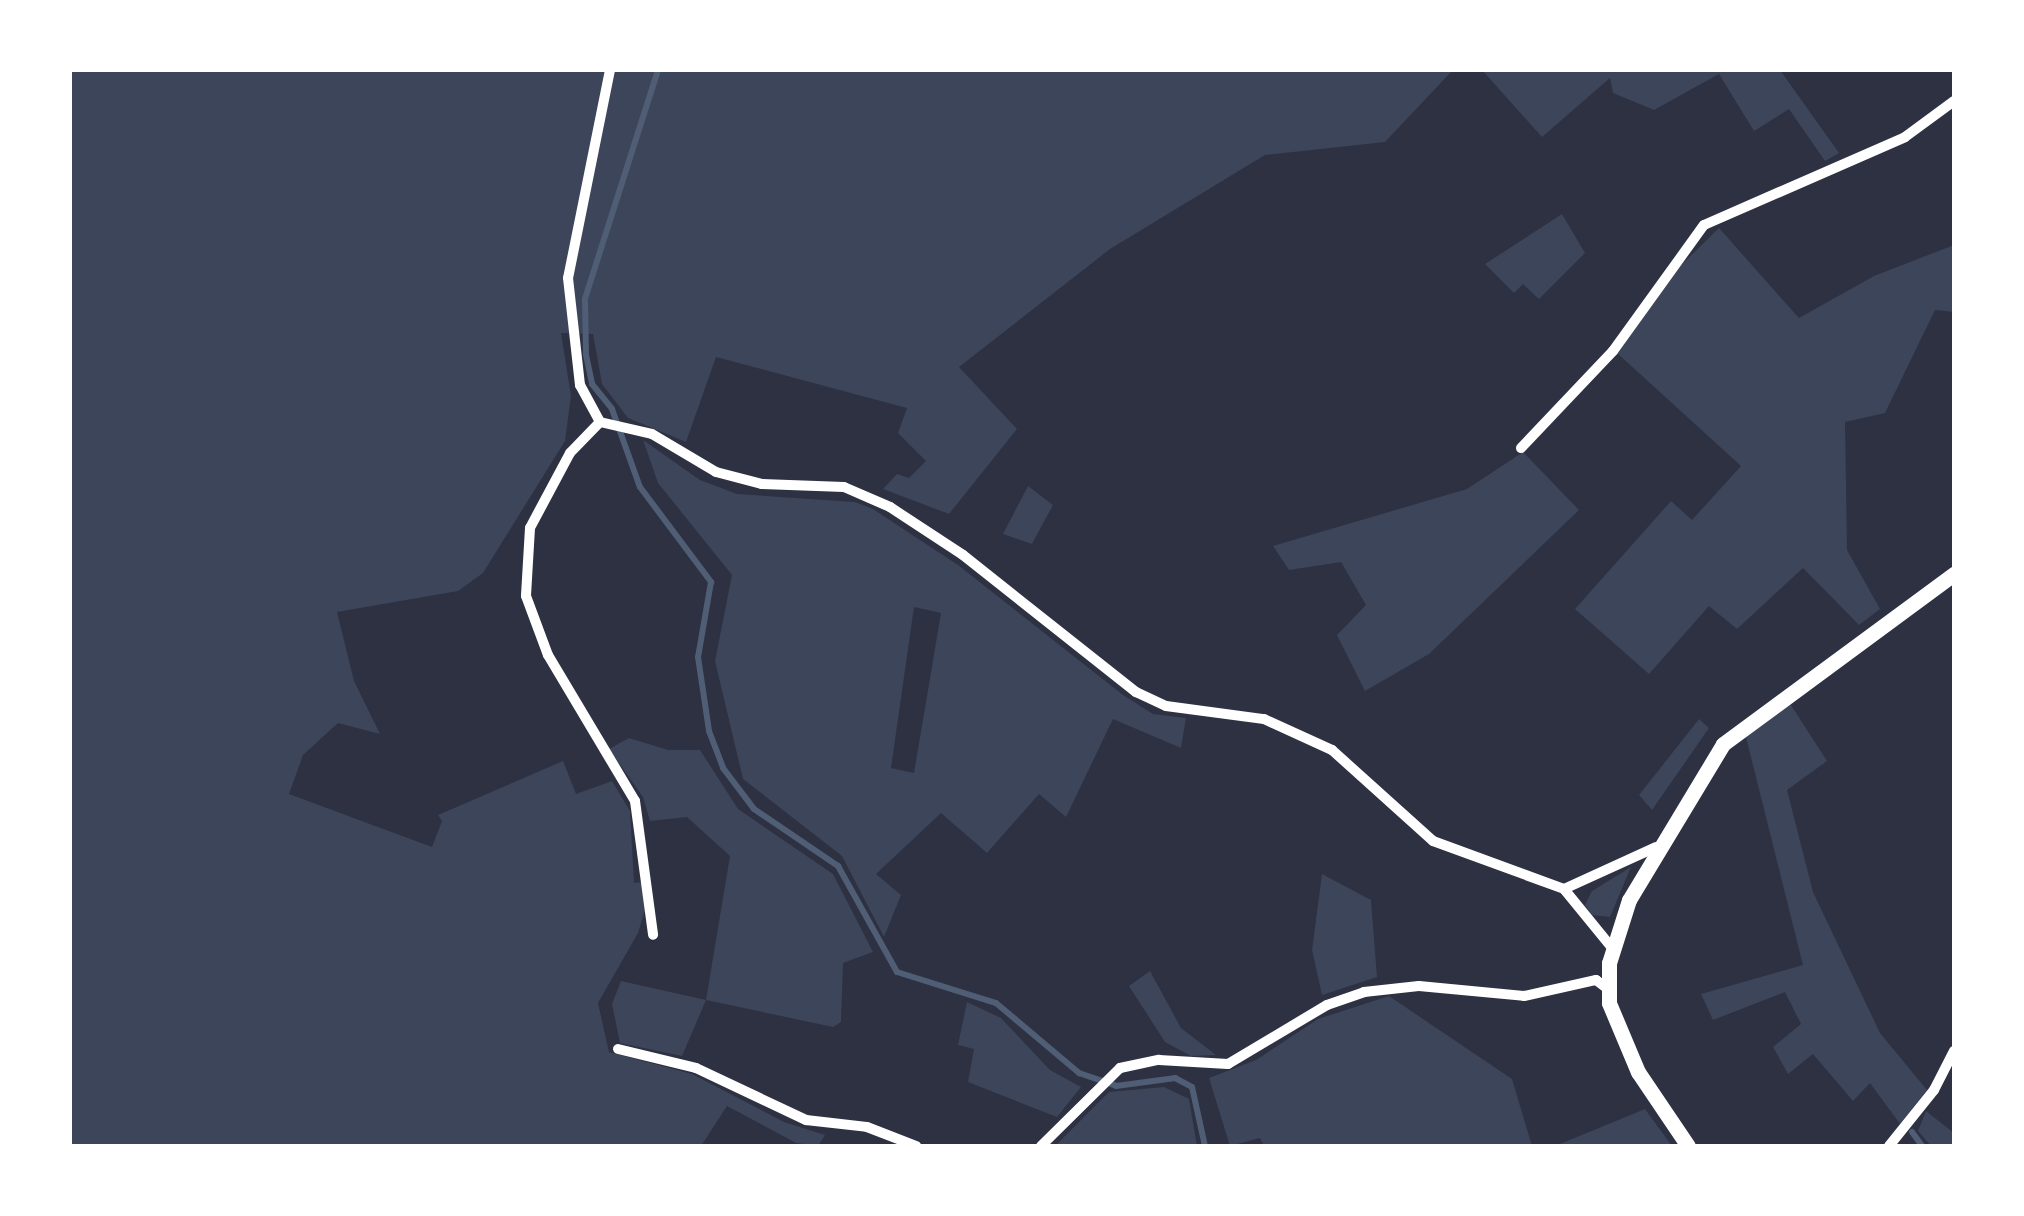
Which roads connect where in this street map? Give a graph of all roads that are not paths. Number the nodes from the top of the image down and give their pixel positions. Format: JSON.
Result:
{"nodes":[{"id":1,"x":610,"y":70,"type":"edge"},
{"id":2,"x":1954,"y":101,"type":"edge"},
{"id":3,"x":600,"y":422,"type":"junction"},
{"id":4,"x":1521,"y":448,"type":"dead end"},
{"id":5,"x":1954,"y":574,"type":"edge"},
{"id":6,"x":1656,"y":846,"type":"junction"},
{"id":7,"x":1564,"y":889,"type":"junction"},
{"id":8,"x":653,"y":935,"type":"dead end"},
{"id":9,"x":1613,"y":949,"type":"junction"},
{"id":10,"x":1608,"y":989,"type":"junction"},
{"id":11,"x":618,"y":1049,"type":"dead end"},
{"id":12,"x":1954,"y":1052,"type":"edge"},
{"id":13,"x":916,"y":1146,"type":"edge"},
{"id":14,"x":1041,"y":1146,"type":"edge"},
{"id":15,"x":1688,"y":1146,"type":"edge"},
{"id":16,"x":1889,"y":1146,"type":"edge"}],
"edges":[{"from":1,"to":3,"type":"street"},
{"from":2,"to":4,"type":"street"},
{"from":3,"to":7,"type":"street"},
{"from":3,"to":8,"type":"street"},
{"from":5,"to":6,"type":"street"},
{"from":6,"to":7,"type":"street"},
{"from":6,"to":9,"type":"street"},
{"from":7,"to":9,"type":"street"},
{"from":9,"to":10,"type":"street"},
{"from":10,"to":14,"type":"street"},
{"from":10,"to":15,"type":"street"},
{"from":11,"to":13,"type":"street"},
{"from":12,"to":16,"type":"street"}]}
